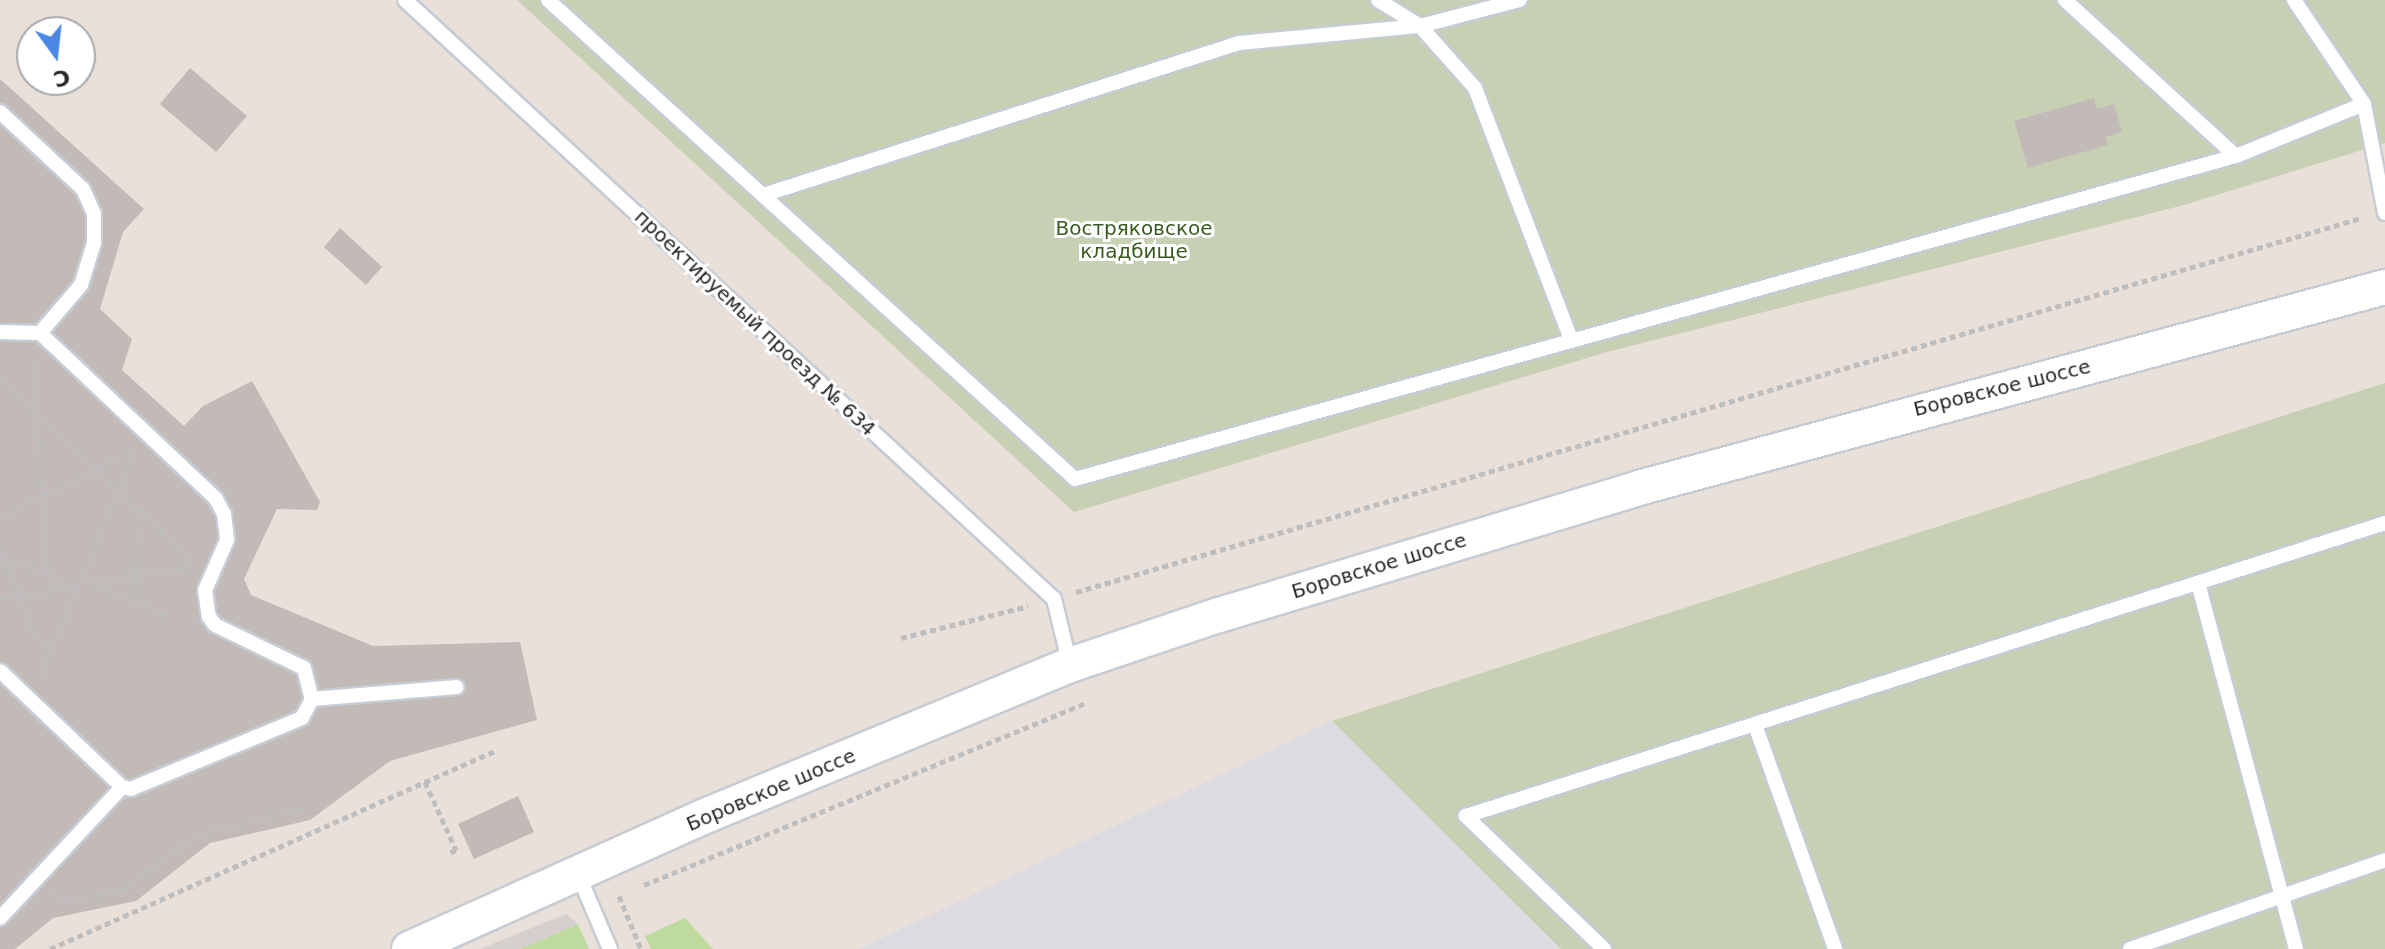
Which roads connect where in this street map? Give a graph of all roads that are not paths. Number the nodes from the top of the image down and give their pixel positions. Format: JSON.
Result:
{"nodes":[{"id":1,"x":405,"y":0,"type":"edge"},
{"id":2,"x":548,"y":0,"type":"edge"},
{"id":3,"x":1378,"y":0,"type":"edge"},
{"id":4,"x":1520,"y":0,"type":"edge"},
{"id":5,"x":2065,"y":0,"type":"edge"},
{"id":6,"x":2294,"y":0,"type":"edge"},
{"id":7,"x":1420,"y":26,"type":"junction"},
{"id":8,"x":2364,"y":104,"type":"junction"},
{"id":9,"x":0,"y":112,"type":"edge"},
{"id":10,"x":2236,"y":156,"type":"junction"},
{"id":11,"x":763,"y":195,"type":"junction"},
{"id":12,"x":2385,"y":212,"type":"edge"},
{"id":13,"x":2385,"y":287,"type":"edge"},
{"id":14,"x":0,"y":332,"type":"edge"},
{"id":15,"x":36,"y":332,"type":"junction"},
{"id":16,"x":1571,"y":340,"type":"junction"},
{"id":17,"x":2385,"y":523,"type":"edge"},
{"id":18,"x":2198,"y":583,"type":"junction"},
{"id":19,"x":1070,"y":665,"type":"junction"},
{"id":20,"x":0,"y":671,"type":"edge"},
{"id":21,"x":457,"y":687,"type":"dead end"},
{"id":22,"x":312,"y":699,"type":"junction"},
{"id":23,"x":1755,"y":725,"type":"junction"},
{"id":24,"x":122,"y":787,"type":"junction"},
{"id":25,"x":2385,"y":860,"type":"edge"},
{"id":26,"x":578,"y":873,"type":"junction"},
{"id":27,"x":2282,"y":896,"type":"junction"},
{"id":28,"x":0,"y":918,"type":"edge"},
{"id":29,"x":409,"y":949,"type":"edge"},
{"id":30,"x":610,"y":949,"type":"edge"},
{"id":31,"x":1604,"y":949,"type":"edge"},
{"id":32,"x":1835,"y":949,"type":"edge"},
{"id":33,"x":2130,"y":949,"type":"edge"},
{"id":34,"x":2296,"y":949,"type":"edge"}],
"edges":[{"from":1,"to":19,"type":"lane","name":"проектируемый проезд № 634"},
{"from":2,"to":11,"type":"lane"},
{"from":3,"to":7,"type":"lane"},
{"from":4,"to":7,"type":"lane"},
{"from":5,"to":10,"type":"lane"},
{"from":6,"to":8,"type":"lane"},
{"from":7,"to":11,"type":"lane"},
{"from":7,"to":16,"type":"lane"},
{"from":8,"to":10,"type":"lane"},
{"from":8,"to":12,"type":"lane"},
{"from":9,"to":15,"type":"lane"},
{"from":10,"to":16,"type":"lane"},
{"from":11,"to":16,"type":"lane"},
{"from":13,"to":19,"type":"street","name":"Боровское шоссе"},
{"from":14,"to":15,"type":"lane"},
{"from":15,"to":22,"type":"lane"},
{"from":17,"to":18,"type":"lane"},
{"from":18,"to":23,"type":"lane"},
{"from":18,"to":27,"type":"lane"},
{"from":19,"to":26,"type":"street","name":"Боровское шоссе"},
{"from":20,"to":24,"type":"lane"},
{"from":21,"to":22,"type":"lane"},
{"from":22,"to":24,"type":"lane"},
{"from":23,"to":31,"type":"lane"},
{"from":23,"to":32,"type":"lane"},
{"from":24,"to":28,"type":"lane"},
{"from":25,"to":27,"type":"lane"},
{"from":26,"to":29,"type":"street","name":"Боровское шоссе"},
{"from":26,"to":30,"type":"lane"},
{"from":27,"to":33,"type":"lane"},
{"from":27,"to":34,"type":"lane"}]}
